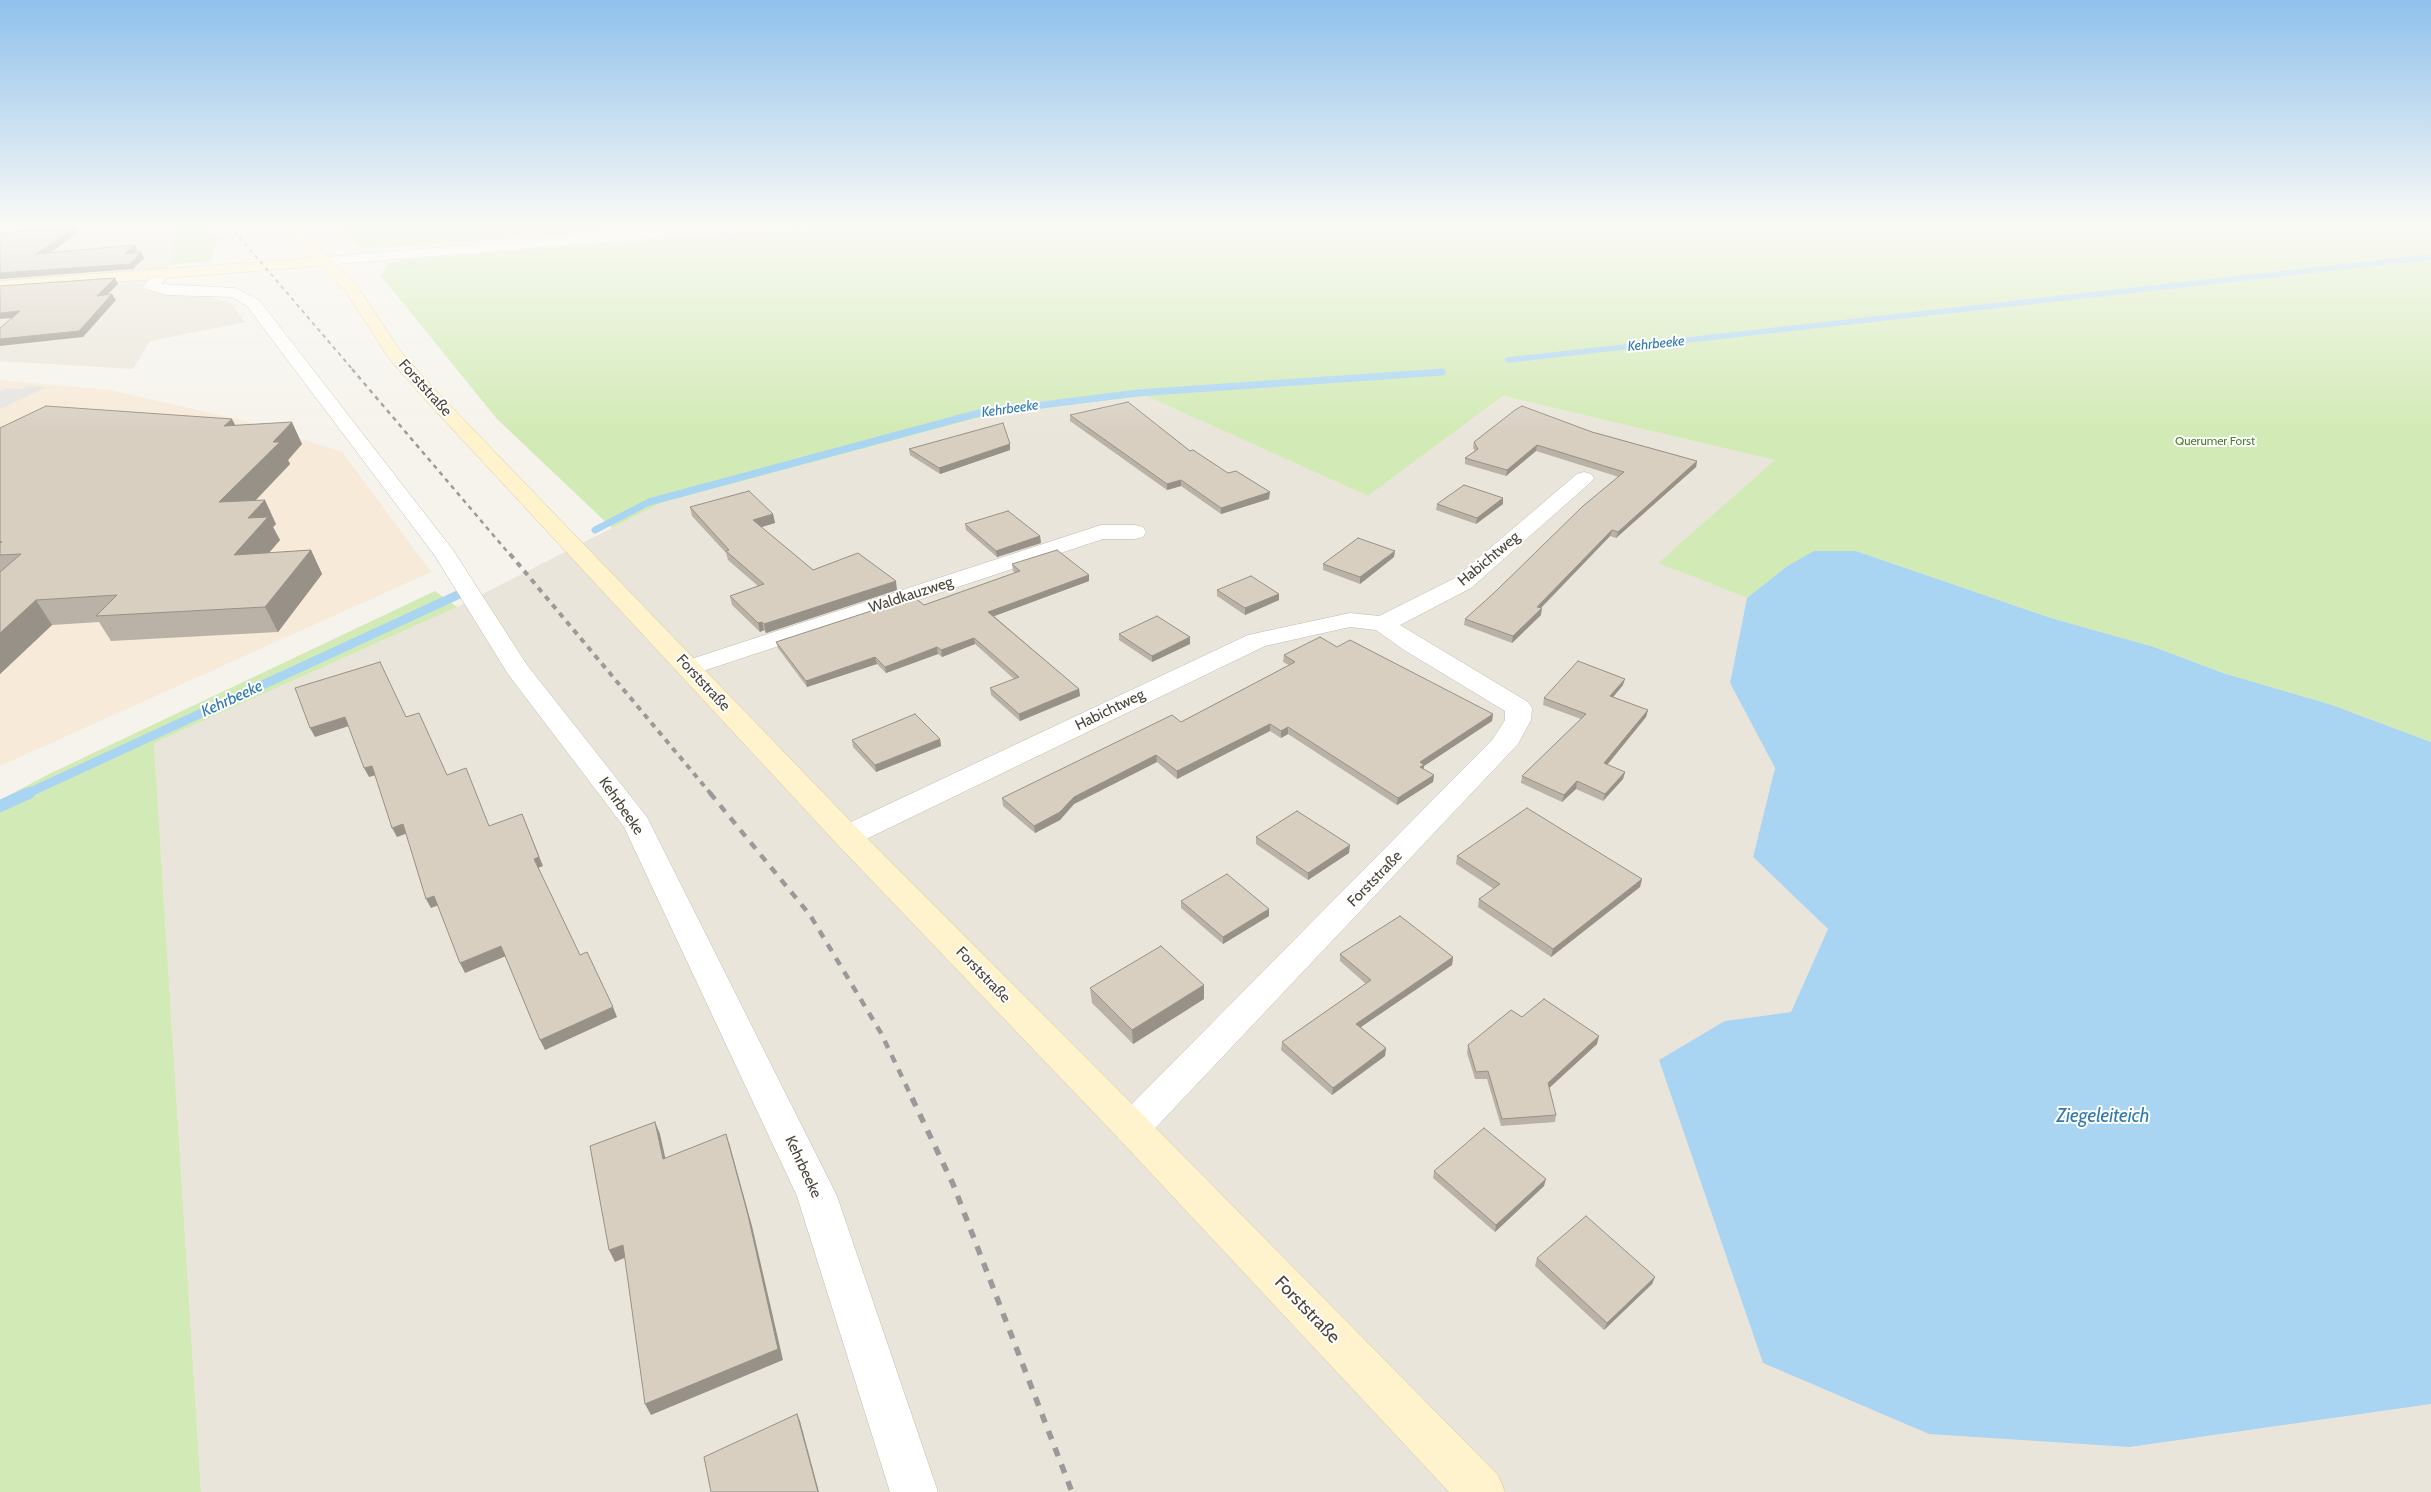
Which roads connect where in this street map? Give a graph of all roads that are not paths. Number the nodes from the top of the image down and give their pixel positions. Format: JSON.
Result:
{"nodes":[{"id":1,"x":239,"y":295,"type":"edge"},
{"id":2,"x":356,"y":295,"type":"edge"},
{"id":3,"x":1584,"y":478,"type":"dead end"},
{"id":4,"x":1135,"y":532,"type":"dead end"},
{"id":5,"x":1383,"y":624,"type":"junction"},
{"id":6,"x":688,"y":668,"type":"junction"},
{"id":7,"x":1519,"y":708,"type":"joint"},
{"id":8,"x":847,"y":836,"type":"junction"},
{"id":9,"x":1132,"y":1128,"type":"junction"},
{"id":10,"x":914,"y":1492,"type":"edge"},
{"id":11,"x":1481,"y":1492,"type":"edge"}],
"edges":[{"from":1,"to":10,"type":"street","name":"Kehrbeeke"},
{"from":2,"to":6,"type":"main road","name":"Forststraße"},
{"from":3,"to":5,"type":"street","name":"Habichtweg"},
{"from":4,"to":6,"type":"street","name":"Waldkauzweg"},
{"from":5,"to":7,"type":"street","name":"Habichtweg"},
{"from":5,"to":8,"type":"street","name":"Habichtweg"},
{"from":6,"to":8,"type":"main road","name":"Forststraße"},
{"from":7,"to":9,"type":"street","name":"Forststraße"},
{"from":8,"to":9,"type":"main road","name":"Forststraße"},
{"from":9,"to":11,"type":"main road","name":"Forststraße"}]}
